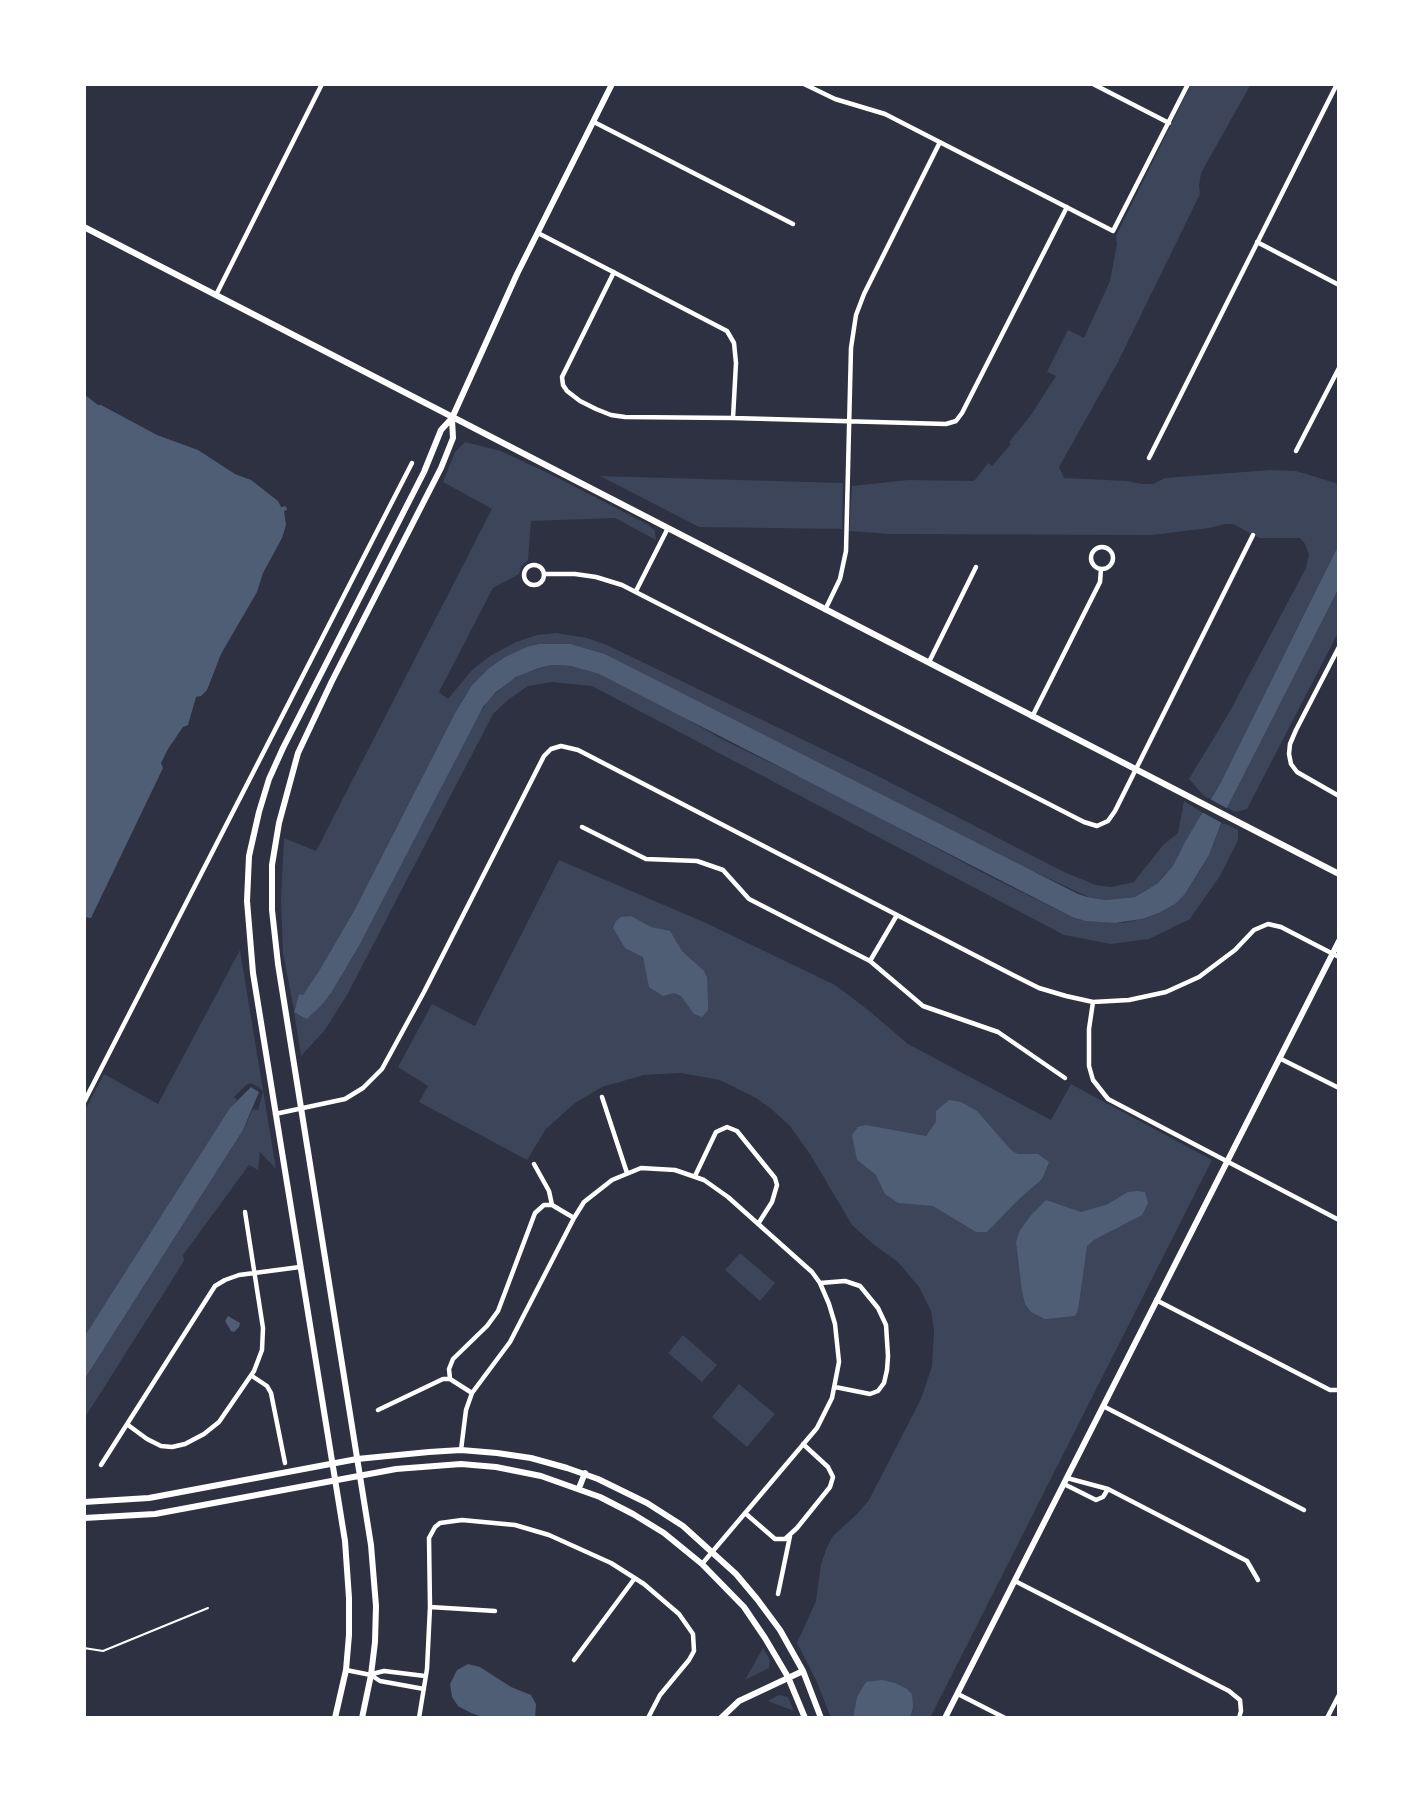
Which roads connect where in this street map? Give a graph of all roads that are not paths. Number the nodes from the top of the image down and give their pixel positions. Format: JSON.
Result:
{"nodes":[{"id":1,"x":322,"y":84,"type":"edge"},
{"id":2,"x":612,"y":84,"type":"edge"},
{"id":3,"x":804,"y":84,"type":"edge"},
{"id":4,"x":1094,"y":84,"type":"edge"},
{"id":5,"x":1188,"y":84,"type":"edge"},
{"id":6,"x":1337,"y":84,"type":"edge"},
{"id":7,"x":594,"y":122,"type":"junction"},
{"id":8,"x":1169,"y":123,"type":"junction"},
{"id":9,"x":940,"y":142,"type":"junction"},
{"id":10,"x":1067,"y":207,"type":"junction"},
{"id":11,"x":793,"y":224,"type":"dead end"},
{"id":12,"x":84,"y":227,"type":"edge"},
{"id":13,"x":538,"y":233,"type":"junction"},
{"id":14,"x":1257,"y":242,"type":"junction"},
{"id":15,"x":614,"y":272,"type":"junction"},
{"id":16,"x":1339,"y":285,"type":"edge"},
{"id":17,"x":216,"y":295,"type":"junction"},
{"id":18,"x":1339,"y":368,"type":"edge"},
{"id":19,"x":452,"y":418,"type":"junction"},
{"id":20,"x":733,"y":418,"type":"junction"},
{"id":21,"x":848,"y":421,"type":"junction"},
{"id":22,"x":1296,"y":451,"type":"dead end"},
{"id":23,"x":1149,"y":458,"type":"dead end"},
{"id":24,"x":412,"y":463,"type":"dead end"},
{"id":25,"x":668,"y":528,"type":"junction"},
{"id":26,"x":1254,"y":535,"type":"dead end"},
{"id":27,"x":976,"y":567,"type":"dead end"},
{"id":28,"x":1101,"y":569,"type":"junction"},
{"id":29,"x":545,"y":574,"type":"junction"},
{"id":30,"x":636,"y":591,"type":"junction"},
{"id":31,"x":825,"y":610,"type":"junction"},
{"id":32,"x":1339,"y":647,"type":"edge"},
{"id":33,"x":929,"y":662,"type":"junction"},
{"id":34,"x":1032,"y":717,"type":"junction"},
{"id":35,"x":1135,"y":769,"type":"junction"},
{"id":36,"x":1339,"y":796,"type":"edge"},
{"id":37,"x":582,"y":827,"type":"dead end"},
{"id":38,"x":1339,"y":874,"type":"edge"},
{"id":39,"x":897,"y":915,"type":"junction"},
{"id":40,"x":1339,"y":941,"type":"edge"},
{"id":41,"x":1336,"y":956,"type":"edge"},
{"id":42,"x":870,"y":961,"type":"junction"},
{"id":43,"x":1093,"y":1002,"type":"junction"},
{"id":44,"x":1280,"y":1058,"type":"junction"},
{"id":45,"x":1065,"y":1078,"type":"dead end"},
{"id":46,"x":1339,"y":1088,"type":"edge"},
{"id":47,"x":602,"y":1097,"type":"dead end"},
{"id":48,"x":84,"y":1102,"type":"edge"},
{"id":49,"x":301,"y":1110,"type":"junction"},
{"id":50,"x":275,"y":1114,"type":"junction"},
{"id":51,"x":1227,"y":1162,"type":"junction"},
{"id":52,"x":534,"y":1164,"type":"dead end"},
{"id":53,"x":627,"y":1173,"type":"junction"},
{"id":54,"x":695,"y":1176,"type":"junction"},
{"id":55,"x":552,"y":1205,"type":"junction"},
{"id":56,"x":245,"y":1212,"type":"dead end"},
{"id":57,"x":574,"y":1218,"type":"junction"},
{"id":58,"x":1339,"y":1220,"type":"edge"},
{"id":59,"x":758,"y":1224,"type":"junction"},
{"id":60,"x":300,"y":1267,"type":"junction"},
{"id":61,"x":254,"y":1272,"type":"junction"},
{"id":62,"x":820,"y":1283,"type":"junction"},
{"id":63,"x":1156,"y":1300,"type":"junction"},
{"id":64,"x":252,"y":1376,"type":"junction"},
{"id":65,"x":450,"y":1379,"type":"junction"},
{"id":66,"x":835,"y":1387,"type":"junction"},
{"id":67,"x":1339,"y":1390,"type":"edge"},
{"id":68,"x":472,"y":1393,"type":"junction"},
{"id":69,"x":1103,"y":1406,"type":"junction"},
{"id":70,"x":378,"y":1410,"type":"dead end"},
{"id":71,"x":128,"y":1425,"type":"junction"},
{"id":72,"x":803,"y":1444,"type":"junction"},
{"id":73,"x":461,"y":1450,"type":"junction"},
{"id":74,"x":357,"y":1459,"type":"junction"},
{"id":75,"x":285,"y":1464,"type":"dead end"},
{"id":76,"x":332,"y":1464,"type":"junction"},
{"id":77,"x":101,"y":1465,"type":"dead end"},
{"id":78,"x":585,"y":1473,"type":"junction"},
{"id":79,"x":360,"y":1476,"type":"junction"},
{"id":80,"x":598,"y":1479,"type":"junction"},
{"id":81,"x":335,"y":1480,"type":"junction"},
{"id":82,"x":1065,"y":1481,"type":"junction"},
{"id":83,"x":579,"y":1488,"type":"junction"},
{"id":84,"x":1108,"y":1489,"type":"junction"},
{"id":85,"x":592,"y":1494,"type":"junction"},
{"id":86,"x":84,"y":1502,"type":"edge"},
{"id":87,"x":1304,"y":1510,"type":"dead end"},
{"id":88,"x":745,"y":1513,"type":"junction"},
{"id":89,"x":84,"y":1518,"type":"edge"},
{"id":90,"x":790,"y":1536,"type":"junction"},
{"id":91,"x":712,"y":1552,"type":"junction"},
{"id":92,"x":702,"y":1564,"type":"junction"},
{"id":93,"x":635,"y":1578,"type":"junction"},
{"id":94,"x":1258,"y":1580,"type":"dead end"},
{"id":95,"x":1015,"y":1581,"type":"junction"},
{"id":96,"x":778,"y":1594,"type":"dead end"},
{"id":97,"x":430,"y":1607,"type":"junction"},
{"id":98,"x":207,"y":1608,"type":"dead end"},
{"id":99,"x":495,"y":1611,"type":"dead end"},
{"id":100,"x":84,"y":1648,"type":"edge"},
{"id":101,"x":574,"y":1660,"type":"dead end"},
{"id":102,"x":346,"y":1670,"type":"junction"},
{"id":103,"x":803,"y":1671,"type":"junction"},
{"id":104,"x":371,"y":1675,"type":"junction"},
{"id":105,"x":425,"y":1676,"type":"junction"},
{"id":106,"x":788,"y":1677,"type":"junction"},
{"id":107,"x":424,"y":1689,"type":"junction"},
{"id":108,"x":958,"y":1694,"type":"junction"},
{"id":109,"x":1339,"y":1695,"type":"edge"},
{"id":110,"x":335,"y":1718,"type":"edge"},
{"id":111,"x":362,"y":1718,"type":"edge"},
{"id":112,"x":419,"y":1718,"type":"edge"},
{"id":113,"x":648,"y":1718,"type":"edge"},
{"id":114,"x":721,"y":1718,"type":"edge"},
{"id":115,"x":805,"y":1718,"type":"edge"},
{"id":116,"x":821,"y":1718,"type":"edge"},
{"id":117,"x":945,"y":1718,"type":"edge"},
{"id":118,"x":1005,"y":1718,"type":"edge"},
{"id":119,"x":1239,"y":1718,"type":"edge"},
{"id":120,"x":1327,"y":1718,"type":"edge"}],
"edges":[{"from":1,"to":17,"type":"street"},
{"from":2,"to":7,"type":"street"},
{"from":3,"to":9,"type":"street"},
{"from":4,"to":8,"type":"street"},
{"from":5,"to":8,"type":"street"},
{"from":6,"to":14,"type":"street"},
{"from":7,"to":11,"type":"street"},
{"from":7,"to":13,"type":"street"},
{"from":8,"to":10,"type":"street"},
{"from":9,"to":10,"type":"street"},
{"from":9,"to":21,"type":"street"},
{"from":10,"to":21,"type":"street"},
{"from":12,"to":17,"type":"street"},
{"from":13,"to":15,"type":"street"},
{"from":13,"to":19,"type":"street"},
{"from":14,"to":16,"type":"street"},
{"from":14,"to":23,"type":"street"},
{"from":15,"to":20,"type":"street"},
{"from":15,"to":20,"type":"street"},
{"from":17,"to":19,"type":"street"},
{"from":18,"to":22,"type":"street"},
{"from":19,"to":25,"type":"street"},
{"from":19,"to":49,"type":"street"},
{"from":19,"to":50,"type":"street"},
{"from":20,"to":21,"type":"street"},
{"from":21,"to":31,"type":"street"},
{"from":24,"to":48,"type":"street"},
{"from":25,"to":30,"type":"street"},
{"from":25,"to":31,"type":"street"},
{"from":26,"to":35,"type":"street"},
{"from":27,"to":33,"type":"street"},
{"from":28,"to":28,"type":"street"},
{"from":28,"to":34,"type":"street"},
{"from":29,"to":29,"type":"street"},
{"from":29,"to":30,"type":"street"},
{"from":30,"to":35,"type":"street"},
{"from":31,"to":33,"type":"street"},
{"from":32,"to":36,"type":"street"},
{"from":33,"to":34,"type":"street"},
{"from":34,"to":35,"type":"street"},
{"from":35,"to":38,"type":"street"},
{"from":37,"to":42,"type":"street"},
{"from":39,"to":42,"type":"street"},
{"from":39,"to":43,"type":"street"},
{"from":39,"to":49,"type":"street"},
{"from":40,"to":41,"type":"street"},
{"from":41,"to":43,"type":"street"},
{"from":41,"to":44,"type":"street"},
{"from":42,"to":45,"type":"street"},
{"from":43,"to":51,"type":"street"},
{"from":44,"to":46,"type":"street"},
{"from":44,"to":51,"type":"street"},
{"from":47,"to":53,"type":"street"},
{"from":49,"to":50,"type":"street"},
{"from":49,"to":74,"type":"street"},
{"from":50,"to":60,"type":"street"},
{"from":51,"to":58,"type":"street"},
{"from":51,"to":63,"type":"street"},
{"from":52,"to":55,"type":"street"},
{"from":53,"to":54,"type":"street"},
{"from":53,"to":57,"type":"street"},
{"from":54,"to":59,"type":"street"},
{"from":54,"to":59,"type":"street"},
{"from":55,"to":57,"type":"street"},
{"from":55,"to":65,"type":"street"},
{"from":56,"to":61,"type":"street"},
{"from":57,"to":68,"type":"street"},
{"from":59,"to":62,"type":"street"},
{"from":60,"to":61,"type":"street"},
{"from":60,"to":76,"type":"street"},
{"from":61,"to":64,"type":"street"},
{"from":61,"to":71,"type":"street"},
{"from":62,"to":66,"type":"street"},
{"from":62,"to":66,"type":"street"},
{"from":63,"to":67,"type":"street"},
{"from":63,"to":69,"type":"street"},
{"from":64,"to":71,"type":"street"},
{"from":64,"to":75,"type":"street"},
{"from":65,"to":68,"type":"street"},
{"from":65,"to":70,"type":"street"},
{"from":66,"to":72,"type":"street"},
{"from":68,"to":73,"type":"street"},
{"from":69,"to":82,"type":"street"},
{"from":69,"to":87,"type":"street"},
{"from":71,"to":77,"type":"street"},
{"from":72,"to":88,"type":"street"},
{"from":72,"to":90,"type":"street"},
{"from":73,"to":74,"type":"street"},
{"from":73,"to":78,"type":"street"},
{"from":74,"to":76,"type":"street"},
{"from":74,"to":79,"type":"street"},
{"from":76,"to":81,"type":"street"},
{"from":76,"to":86,"type":"street"},
{"from":78,"to":80,"type":"street"},
{"from":78,"to":83,"type":"street"},
{"from":79,"to":81,"type":"street"},
{"from":79,"to":83,"type":"street"},
{"from":79,"to":104,"type":"street"},
{"from":80,"to":85,"type":"street"},
{"from":80,"to":91,"type":"street"},
{"from":81,"to":89,"type":"street"},
{"from":81,"to":102,"type":"street"},
{"from":82,"to":84,"type":"street"},
{"from":82,"to":84,"type":"street"},
{"from":82,"to":95,"type":"street"},
{"from":83,"to":85,"type":"street"},
{"from":84,"to":94,"type":"street"},
{"from":85,"to":92,"type":"street"},
{"from":88,"to":90,"type":"street"},
{"from":88,"to":91,"type":"street"},
{"from":90,"to":96,"type":"street"},
{"from":91,"to":92,"type":"street"},
{"from":91,"to":103,"type":"street"},
{"from":92,"to":106,"type":"street"},
{"from":93,"to":97,"type":"street"},
{"from":93,"to":101,"type":"street"},
{"from":93,"to":113,"type":"street"},
{"from":95,"to":108,"type":"street"},
{"from":95,"to":119,"type":"street"},
{"from":97,"to":99,"type":"street"},
{"from":97,"to":105,"type":"street"},
{"from":98,"to":100,"type":"lane"},
{"from":102,"to":104,"type":"street"},
{"from":102,"to":110,"type":"street"},
{"from":103,"to":106,"type":"street"},
{"from":103,"to":116,"type":"street"},
{"from":104,"to":105,"type":"street"},
{"from":104,"to":107,"type":"street"},
{"from":104,"to":111,"type":"street"},
{"from":105,"to":107,"type":"street"},
{"from":106,"to":114,"type":"street"},
{"from":106,"to":115,"type":"street"},
{"from":107,"to":112,"type":"street"},
{"from":108,"to":117,"type":"street"},
{"from":108,"to":118,"type":"street"},
{"from":109,"to":120,"type":"street"}]}
